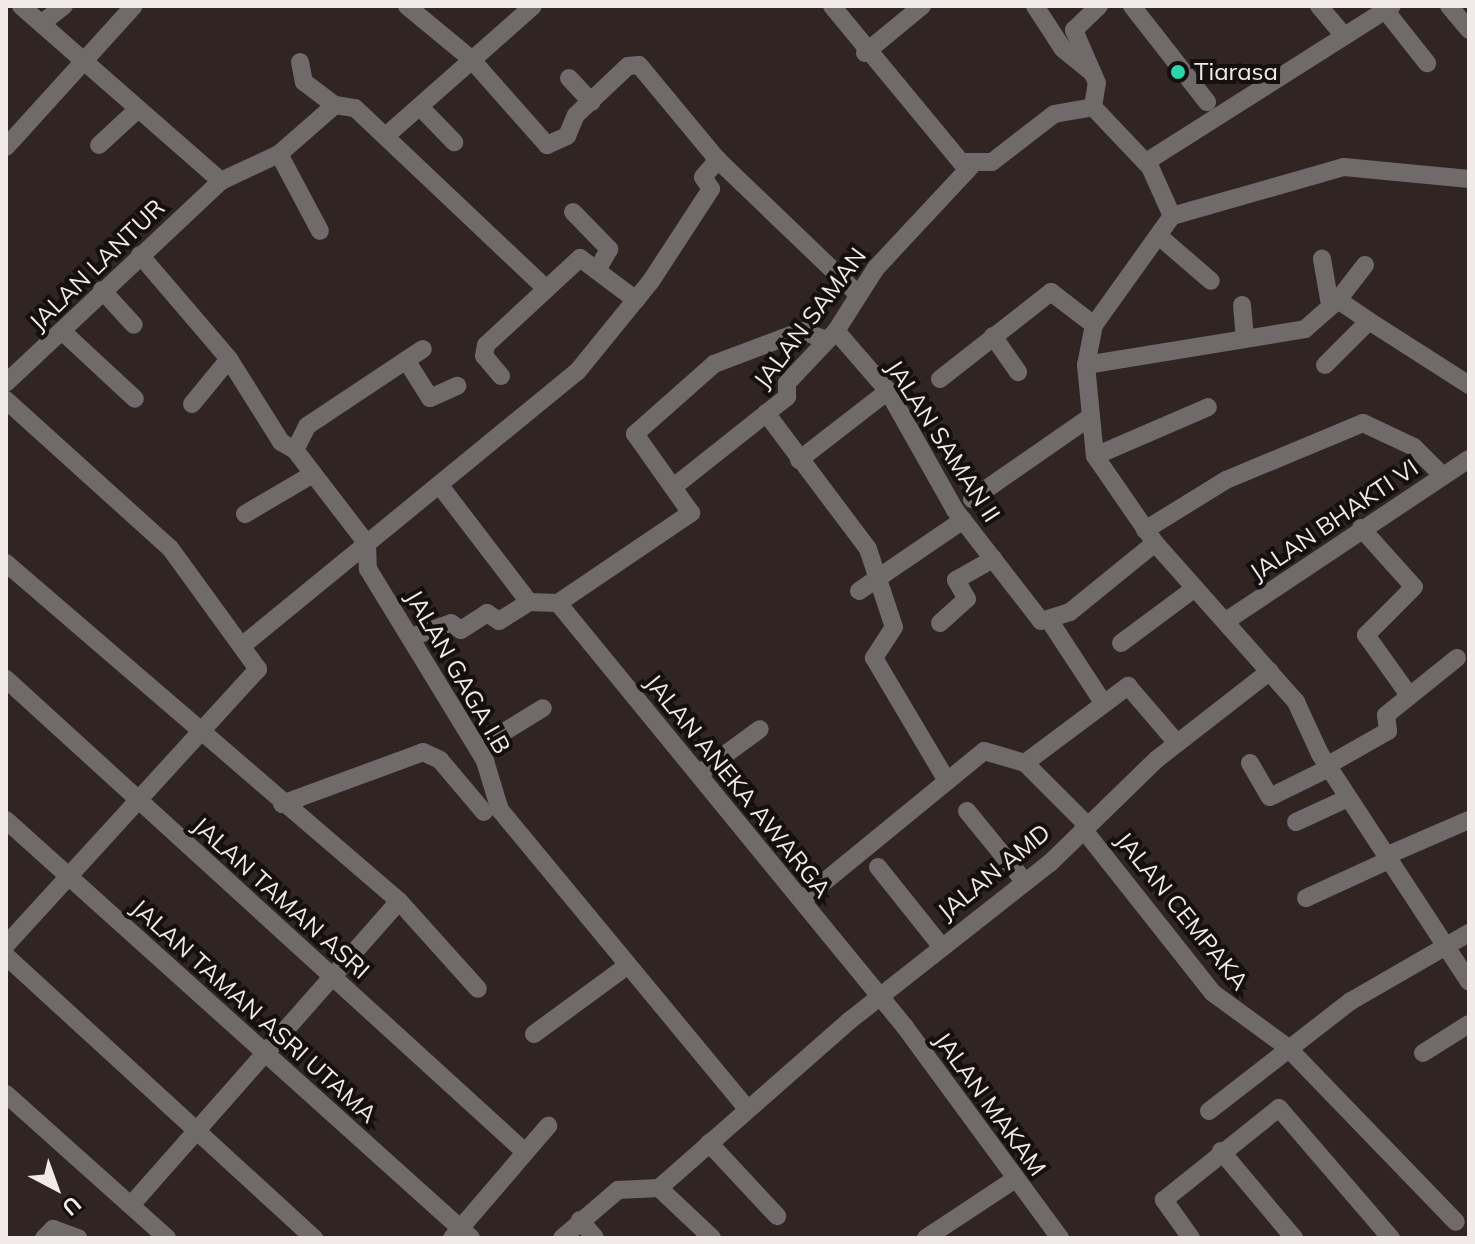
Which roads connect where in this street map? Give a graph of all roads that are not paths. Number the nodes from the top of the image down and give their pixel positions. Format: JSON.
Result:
{"nodes":[{"id":1,"x":21,"y":6,"type":"edge"},
{"id":2,"x":64,"y":6,"type":"edge"},
{"id":3,"x":134,"y":6,"type":"edge"},
{"id":4,"x":407,"y":6,"type":"edge"},
{"id":5,"x":533,"y":6,"type":"edge"},
{"id":6,"x":832,"y":6,"type":"edge"},
{"id":7,"x":922,"y":6,"type":"edge"},
{"id":8,"x":1035,"y":6,"type":"edge"},
{"id":9,"x":1099,"y":6,"type":"edge"},
{"id":10,"x":1132,"y":6,"type":"edge"},
{"id":11,"x":1319,"y":6,"type":"edge"},
{"id":12,"x":1449,"y":6,"type":"edge"},
{"id":13,"x":1389,"y":8,"type":"edge"},
{"id":14,"x":42,"y":23,"type":"junction"},
{"id":15,"x":1469,"y":30,"type":"edge"},
{"id":16,"x":1343,"y":35,"type":"junction"},
{"id":17,"x":865,"y":53,"type":"junction"},
{"id":18,"x":471,"y":59,"type":"junction"},
{"id":19,"x":300,"y":62,"type":"dead end"},
{"id":20,"x":1427,"y":63,"type":"dead end"},
{"id":21,"x":87,"y":64,"type":"junction"},
{"id":22,"x":1093,"y":73,"type":"junction"},
{"id":23,"x":569,"y":78,"type":"dead end"},
{"id":24,"x":591,"y":102,"type":"junction"},
{"id":25,"x":1207,"y":102,"type":"dead end"},
{"id":26,"x":335,"y":105,"type":"junction"},
{"id":27,"x":1093,"y":107,"type":"junction"},
{"id":28,"x":138,"y":109,"type":"junction"},
{"id":29,"x":423,"y":110,"type":"junction"},
{"id":30,"x":388,"y":134,"type":"junction"},
{"id":31,"x":454,"y":142,"type":"dead end"},
{"id":32,"x":99,"y":145,"type":"dead end"},
{"id":33,"x":6,"y":147,"type":"edge"},
{"id":34,"x":279,"y":154,"type":"junction"},
{"id":35,"x":718,"y":160,"type":"junction"},
{"id":36,"x":1146,"y":162,"type":"junction"},
{"id":37,"x":971,"y":166,"type":"junction"},
{"id":38,"x":1469,"y":179,"type":"edge"},
{"id":39,"x":221,"y":181,"type":"junction"},
{"id":40,"x":573,"y":212,"type":"dead end"},
{"id":41,"x":1172,"y":216,"type":"junction"},
{"id":42,"x":320,"y":231,"type":"dead end"},
{"id":43,"x":1160,"y":237,"type":"junction"},
{"id":44,"x":140,"y":255,"type":"junction"},
{"id":45,"x":1322,"y":259,"type":"dead end"},
{"id":46,"x":1365,"y":265,"type":"dead end"},
{"id":47,"x":599,"y":267,"type":"junction"},
{"id":48,"x":1211,"y":281,"type":"dead end"},
{"id":49,"x":544,"y":287,"type":"junction"},
{"id":50,"x":102,"y":290,"type":"junction"},
{"id":51,"x":859,"y":295,"type":"junction"},
{"id":52,"x":636,"y":300,"type":"junction"},
{"id":53,"x":1338,"y":300,"type":"junction"},
{"id":54,"x":1242,"y":305,"type":"dead end"},
{"id":55,"x":1369,"y":321,"type":"junction"},
{"id":56,"x":134,"y":325,"type":"dead end"},
{"id":57,"x":1094,"y":325,"type":"junction"},
{"id":58,"x":63,"y":332,"type":"junction"},
{"id":59,"x":830,"y":335,"type":"junction"},
{"id":60,"x":993,"y":336,"type":"junction"},
{"id":61,"x":1245,"y":337,"type":"junction"},
{"id":62,"x":423,"y":349,"type":"dead end"},
{"id":63,"x":229,"y":359,"type":"junction"},
{"id":64,"x":406,"y":360,"type":"junction"},
{"id":65,"x":1086,"y":365,"type":"junction"},
{"id":66,"x":1325,"y":365,"type":"dead end"},
{"id":67,"x":1018,"y":372,"type":"dead end"},
{"id":68,"x":501,"y":376,"type":"dead end"},
{"id":69,"x":940,"y":379,"type":"dead end"},
{"id":70,"x":6,"y":383,"type":"edge"},
{"id":71,"x":1469,"y":385,"type":"edge"},
{"id":72,"x":457,"y":386,"type":"dead end"},
{"id":73,"x":888,"y":391,"type":"junction"},
{"id":74,"x":135,"y":399,"type":"dead end"},
{"id":75,"x":6,"y":400,"type":"edge"},
{"id":76,"x":192,"y":404,"type":"dead end"},
{"id":77,"x":1208,"y":407,"type":"dead end"},
{"id":78,"x":766,"y":413,"type":"junction"},
{"id":79,"x":1090,"y":417,"type":"junction"},
{"id":80,"x":295,"y":450,"type":"junction"},
{"id":81,"x":1095,"y":456,"type":"junction"},
{"id":82,"x":1469,"y":459,"type":"edge"},
{"id":83,"x":799,"y":460,"type":"junction"},
{"id":84,"x":313,"y":474,"type":"junction"},
{"id":85,"x":1443,"y":476,"type":"junction"},
{"id":86,"x":676,"y":485,"type":"junction"},
{"id":87,"x":441,"y":487,"type":"junction"},
{"id":88,"x":972,"y":499,"type":"dead end"},
{"id":89,"x":245,"y":514,"type":"dead end"},
{"id":90,"x":963,"y":520,"type":"junction"},
{"id":91,"x":1361,"y":528,"type":"junction"},
{"id":92,"x":1150,"y":537,"type":"junction"},
{"id":93,"x":367,"y":544,"type":"junction"},
{"id":94,"x":993,"y":559,"type":"junction"},
{"id":95,"x":6,"y":563,"type":"edge"},
{"id":96,"x":878,"y":574,"type":"junction"},
{"id":97,"x":1195,"y":588,"type":"junction"},
{"id":98,"x":859,"y":591,"type":"dead end"},
{"id":99,"x":529,"y":602,"type":"junction"},
{"id":100,"x":558,"y":603,"type":"junction"},
{"id":101,"x":1044,"y":620,"type":"junction"},
{"id":102,"x":1226,"y":621,"type":"junction"},
{"id":103,"x":940,"y":623,"type":"dead end"},
{"id":104,"x":414,"y":636,"type":"junction"},
{"id":105,"x":1121,"y":643,"type":"dead end"},
{"id":106,"x":243,"y":645,"type":"junction"},
{"id":107,"x":1457,"y":658,"type":"dead end"},
{"id":108,"x":1270,"y":671,"type":"junction"},
{"id":109,"x":6,"y":679,"type":"edge"},
{"id":110,"x":1409,"y":695,"type":"junction"},
{"id":111,"x":1102,"y":701,"type":"junction"},
{"id":112,"x":543,"y":708,"type":"dead end"},
{"id":113,"x":760,"y":729,"type":"dead end"},
{"id":114,"x":205,"y":733,"type":"junction"},
{"id":115,"x":1177,"y":743,"type":"junction"},
{"id":116,"x":478,"y":748,"type":"junction"},
{"id":117,"x":1025,"y":763,"type":"junction"},
{"id":118,"x":1250,"y":763,"type":"dead end"},
{"id":119,"x":1328,"y":766,"type":"junction"},
{"id":120,"x":700,"y":773,"type":"junction"},
{"id":121,"x":947,"y":781,"type":"junction"},
{"id":122,"x":1348,"y":798,"type":"junction"},
{"id":123,"x":139,"y":802,"type":"junction"},
{"id":124,"x":282,"y":804,"type":"junction"},
{"id":125,"x":967,"y":811,"type":"dead end"},
{"id":126,"x":484,"y":812,"type":"dead end"},
{"id":127,"x":6,"y":820,"type":"edge"},
{"id":128,"x":1469,"y":820,"type":"edge"},
{"id":129,"x":1296,"y":822,"type":"dead end"},
{"id":130,"x":1085,"y":827,"type":"junction"},
{"id":131,"x":1390,"y":857,"type":"junction"},
{"id":132,"x":878,"y":867,"type":"dead end"},
{"id":133,"x":66,"y":874,"type":"junction"},
{"id":134,"x":1025,"y":882,"type":"junction"},
{"id":135,"x":1306,"y":898,"type":"dead end"},
{"id":136,"x":802,"y":900,"type":"junction"},
{"id":137,"x":399,"y":901,"type":"junction"},
{"id":138,"x":1469,"y":933,"type":"edge"},
{"id":139,"x":6,"y":945,"type":"edge"},
{"id":140,"x":941,"y":946,"type":"junction"},
{"id":141,"x":1448,"y":946,"type":"junction"},
{"id":142,"x":6,"y":956,"type":"edge"},
{"id":143,"x":627,"y":966,"type":"junction"},
{"id":144,"x":330,"y":974,"type":"junction"},
{"id":145,"x":1469,"y":982,"type":"edge"},
{"id":146,"x":478,"y":989,"type":"dead end"},
{"id":147,"x":881,"y":997,"type":"junction"},
{"id":148,"x":1469,"y":1024,"type":"edge"},
{"id":149,"x":534,"y":1034,"type":"dead end"},
{"id":150,"x":1287,"y":1047,"type":"junction"},
{"id":151,"x":262,"y":1053,"type":"junction"},
{"id":152,"x":1423,"y":1053,"type":"dead end"},
{"id":153,"x":6,"y":1094,"type":"edge"},
{"id":154,"x":747,"y":1109,"type":"junction"},
{"id":155,"x":1209,"y":1111,"type":"dead end"},
{"id":156,"x":548,"y":1126,"type":"dead end"},
{"id":157,"x":194,"y":1129,"type":"junction"},
{"id":158,"x":709,"y":1143,"type":"junction"},
{"id":159,"x":1221,"y":1151,"type":"junction"},
{"id":160,"x":525,"y":1152,"type":"junction"},
{"id":161,"x":1015,"y":1179,"type":"junction"},
{"id":162,"x":659,"y":1188,"type":"junction"},
{"id":163,"x":132,"y":1204,"type":"junction"},
{"id":164,"x":777,"y":1216,"type":"dead end"},
{"id":165,"x":580,"y":1220,"type":"junction"},
{"id":166,"x":1456,"y":1222,"type":"dead end"},
{"id":167,"x":462,"y":1235,"type":"edge"},
{"id":168,"x":44,"y":1238,"type":"edge"},
{"id":169,"x":78,"y":1238,"type":"edge"},
{"id":170,"x":167,"y":1238,"type":"edge"},
{"id":171,"x":314,"y":1238,"type":"edge"},
{"id":172,"x":562,"y":1238,"type":"edge"},
{"id":173,"x":595,"y":1238,"type":"edge"},
{"id":174,"x":712,"y":1238,"type":"edge"},
{"id":175,"x":926,"y":1238,"type":"edge"},
{"id":176,"x":1060,"y":1238,"type":"edge"},
{"id":177,"x":1191,"y":1238,"type":"edge"},
{"id":178,"x":1294,"y":1238,"type":"edge"},
{"id":179,"x":1391,"y":1238,"type":"edge"}],
"edges":[{"from":1,"to":14,"type":"street"},
{"from":2,"to":14,"type":"street"},
{"from":3,"to":21,"type":"street"},
{"from":4,"to":18,"type":"street"},
{"from":5,"to":18,"type":"street"},
{"from":6,"to":17,"type":"street"},
{"from":7,"to":17,"type":"street"},
{"from":8,"to":22,"type":"street"},
{"from":9,"to":22,"type":"street"},
{"from":10,"to":25,"type":"street"},
{"from":11,"to":16,"type":"street"},
{"from":12,"to":15,"type":"street"},
{"from":13,"to":16,"type":"street"},
{"from":13,"to":20,"type":"street"},
{"from":14,"to":21,"type":"street"},
{"from":16,"to":36,"type":"street"},
{"from":17,"to":37,"type":"street"},
{"from":18,"to":24,"type":"street"},
{"from":18,"to":29,"type":"street"},
{"from":19,"to":26,"type":"street"},
{"from":21,"to":28,"type":"street"},
{"from":21,"to":33,"type":"street"},
{"from":22,"to":27,"type":"street"},
{"from":23,"to":24,"type":"street"},
{"from":24,"to":35,"type":"street"},
{"from":26,"to":30,"type":"street"},
{"from":26,"to":34,"type":"street","name":"JALAN LANTUR"},
{"from":27,"to":36,"type":"street"},
{"from":27,"to":37,"type":"street"},
{"from":28,"to":32,"type":"street"},
{"from":28,"to":39,"type":"street"},
{"from":29,"to":30,"type":"street"},
{"from":29,"to":31,"type":"street"},
{"from":30,"to":49,"type":"street"},
{"from":34,"to":39,"type":"street","name":"JALAN LANTUR"},
{"from":34,"to":42,"type":"street"},
{"from":35,"to":51,"type":"street"},
{"from":35,"to":52,"type":"street"},
{"from":36,"to":41,"type":"street"},
{"from":37,"to":51,"type":"street","name":"JALAN SAMAN"},
{"from":38,"to":41,"type":"street"},
{"from":39,"to":44,"type":"street","name":"JALAN LANTUR"},
{"from":40,"to":47,"type":"street"},
{"from":41,"to":43,"type":"street"},
{"from":43,"to":48,"type":"street"},
{"from":43,"to":57,"type":"street"},
{"from":44,"to":50,"type":"street","name":"JALAN LANTUR"},
{"from":44,"to":63,"type":"street","name":"JALAN GAGA I.B"},
{"from":45,"to":53,"type":"street"},
{"from":46,"to":53,"type":"street"},
{"from":47,"to":49,"type":"street"},
{"from":47,"to":52,"type":"street"},
{"from":49,"to":68,"type":"street"},
{"from":50,"to":56,"type":"street"},
{"from":50,"to":58,"type":"street","name":"JALAN LANTUR"},
{"from":51,"to":59,"type":"street","name":"JALAN SAMAN"},
{"from":52,"to":87,"type":"street"},
{"from":53,"to":55,"type":"street"},
{"from":53,"to":61,"type":"street"},
{"from":54,"to":61,"type":"street"},
{"from":55,"to":66,"type":"street"},
{"from":55,"to":71,"type":"street"},
{"from":57,"to":60,"type":"street"},
{"from":57,"to":65,"type":"street"},
{"from":58,"to":70,"type":"street","name":"JALAN LANTUR"},
{"from":58,"to":74,"type":"street"},
{"from":59,"to":73,"type":"street","name":"JALAN SAMAN II"},
{"from":59,"to":78,"type":"street","name":"JALAN SAMAN"},
{"from":59,"to":86,"type":"street"},
{"from":60,"to":67,"type":"street"},
{"from":60,"to":69,"type":"street"},
{"from":61,"to":65,"type":"street"},
{"from":62,"to":64,"type":"street"},
{"from":63,"to":76,"type":"street"},
{"from":63,"to":80,"type":"street","name":"JALAN GAGA I.B"},
{"from":64,"to":72,"type":"street"},
{"from":64,"to":80,"type":"street"},
{"from":65,"to":79,"type":"street"},
{"from":73,"to":83,"type":"street"},
{"from":73,"to":90,"type":"street","name":"JALAN SAMAN II"},
{"from":75,"to":106,"type":"street"},
{"from":77,"to":81,"type":"street"},
{"from":78,"to":83,"type":"street"},
{"from":78,"to":86,"type":"street","name":"JALAN SAMAN"},
{"from":79,"to":81,"type":"street"},
{"from":79,"to":88,"type":"street"},
{"from":80,"to":84,"type":"street","name":"JALAN GAGA I.B"},
{"from":81,"to":92,"type":"street"},
{"from":82,"to":85,"type":"street","name":"JALAN BHAKTI VI"},
{"from":83,"to":96,"type":"street"},
{"from":84,"to":89,"type":"street"},
{"from":84,"to":93,"type":"street","name":"JALAN GAGA I.B"},
{"from":85,"to":91,"type":"street","name":"JALAN BHAKTI VI"},
{"from":85,"to":92,"type":"street"},
{"from":86,"to":100,"type":"street"},
{"from":87,"to":93,"type":"street"},
{"from":87,"to":99,"type":"street"},
{"from":90,"to":94,"type":"street","name":"JALAN SAMAN II"},
{"from":90,"to":96,"type":"street"},
{"from":91,"to":102,"type":"street","name":"JALAN BHAKTI VI"},
{"from":91,"to":110,"type":"street"},
{"from":92,"to":97,"type":"street"},
{"from":92,"to":101,"type":"street"},
{"from":93,"to":104,"type":"street","name":"JALAN GAGA I.B"},
{"from":93,"to":106,"type":"street"},
{"from":94,"to":101,"type":"street","name":"JALAN SAMAN II"},
{"from":94,"to":103,"type":"street"},
{"from":95,"to":114,"type":"street"},
{"from":96,"to":98,"type":"street"},
{"from":96,"to":121,"type":"street"},
{"from":97,"to":102,"type":"street"},
{"from":97,"to":105,"type":"street"},
{"from":99,"to":100,"type":"street"},
{"from":99,"to":104,"type":"street"},
{"from":100,"to":120,"type":"street","name":"JALAN ANEKA AWARGA"},
{"from":101,"to":111,"type":"street","name":"JALAN SAMAN II"},
{"from":102,"to":108,"type":"street"},
{"from":104,"to":116,"type":"street","name":"JALAN GAGA I.B"},
{"from":106,"to":114,"type":"street"},
{"from":107,"to":110,"type":"street"},
{"from":108,"to":115,"type":"street","name":"JALAN AMD"},
{"from":108,"to":119,"type":"street"},
{"from":109,"to":123,"type":"street","name":"JALAN TAMAN ASRI"},
{"from":110,"to":119,"type":"street"},
{"from":111,"to":115,"type":"street"},
{"from":111,"to":117,"type":"street"},
{"from":112,"to":116,"type":"street"},
{"from":113,"to":120,"type":"street"},
{"from":114,"to":123,"type":"street"},
{"from":114,"to":124,"type":"street"},
{"from":115,"to":130,"type":"street","name":"JALAN AMD"},
{"from":116,"to":143,"type":"street","name":"JALAN GAGA I.B"},
{"from":117,"to":121,"type":"street"},
{"from":117,"to":130,"type":"street","name":"JALAN CEMPAKA"},
{"from":118,"to":119,"type":"street"},
{"from":119,"to":122,"type":"street"},
{"from":120,"to":136,"type":"street","name":"JALAN ANEKA AWARGA"},
{"from":121,"to":136,"type":"street"},
{"from":122,"to":129,"type":"street"},
{"from":122,"to":131,"type":"street"},
{"from":123,"to":133,"type":"street"},
{"from":123,"to":144,"type":"street","name":"JALAN TAMAN ASRI"},
{"from":124,"to":126,"type":"street"},
{"from":124,"to":137,"type":"street"},
{"from":125,"to":134,"type":"street"},
{"from":127,"to":133,"type":"street","name":"JALAN TAMAN ASRI UTAMA"},
{"from":128,"to":131,"type":"street"},
{"from":130,"to":134,"type":"street","name":"JALAN AMD"},
{"from":130,"to":150,"type":"street","name":"JALAN CEMPAKA"},
{"from":131,"to":135,"type":"street"},
{"from":131,"to":141,"type":"street"},
{"from":132,"to":140,"type":"street"},
{"from":133,"to":139,"type":"street"},
{"from":133,"to":151,"type":"street","name":"JALAN TAMAN ASRI UTAMA"},
{"from":134,"to":140,"type":"street","name":"JALAN AMD"},
{"from":136,"to":147,"type":"street","name":"JALAN ANEKA AWARGA"},
{"from":137,"to":144,"type":"street"},
{"from":137,"to":146,"type":"street"},
{"from":138,"to":141,"type":"street"},
{"from":140,"to":147,"type":"street","name":"JALAN AMD"},
{"from":141,"to":145,"type":"street"},
{"from":141,"to":150,"type":"street"},
{"from":142,"to":157,"type":"street"},
{"from":143,"to":149,"type":"street"},
{"from":143,"to":154,"type":"street","name":"JALAN GAGA I.B"},
{"from":144,"to":151,"type":"street"},
{"from":144,"to":160,"type":"street","name":"JALAN TAMAN ASRI"},
{"from":147,"to":154,"type":"street","name":"JALAN AMD"},
{"from":147,"to":161,"type":"street","name":"JALAN MAKAM"},
{"from":148,"to":152,"type":"street"},
{"from":150,"to":155,"type":"street"},
{"from":150,"to":166,"type":"street","name":"JALAN CEMPAKA"},
{"from":151,"to":157,"type":"street"},
{"from":151,"to":167,"type":"street","name":"JALAN TAMAN ASRI UTAMA"},
{"from":153,"to":163,"type":"street"},
{"from":154,"to":158,"type":"street","name":"JALAN AMD"},
{"from":156,"to":160,"type":"street"},
{"from":157,"to":163,"type":"street"},
{"from":157,"to":171,"type":"street"},
{"from":158,"to":162,"type":"street","name":"JALAN AMD"},
{"from":158,"to":164,"type":"street"},
{"from":159,"to":177,"type":"street"},
{"from":159,"to":178,"type":"street"},
{"from":159,"to":179,"type":"street"},
{"from":160,"to":167,"type":"street"},
{"from":161,"to":175,"type":"street"},
{"from":161,"to":176,"type":"street","name":"JALAN MAKAM"},
{"from":162,"to":165,"type":"street"},
{"from":162,"to":174,"type":"street"},
{"from":163,"to":170,"type":"street"},
{"from":165,"to":172,"type":"street"},
{"from":165,"to":173,"type":"street"},
{"from":168,"to":169,"type":"street"}]}
